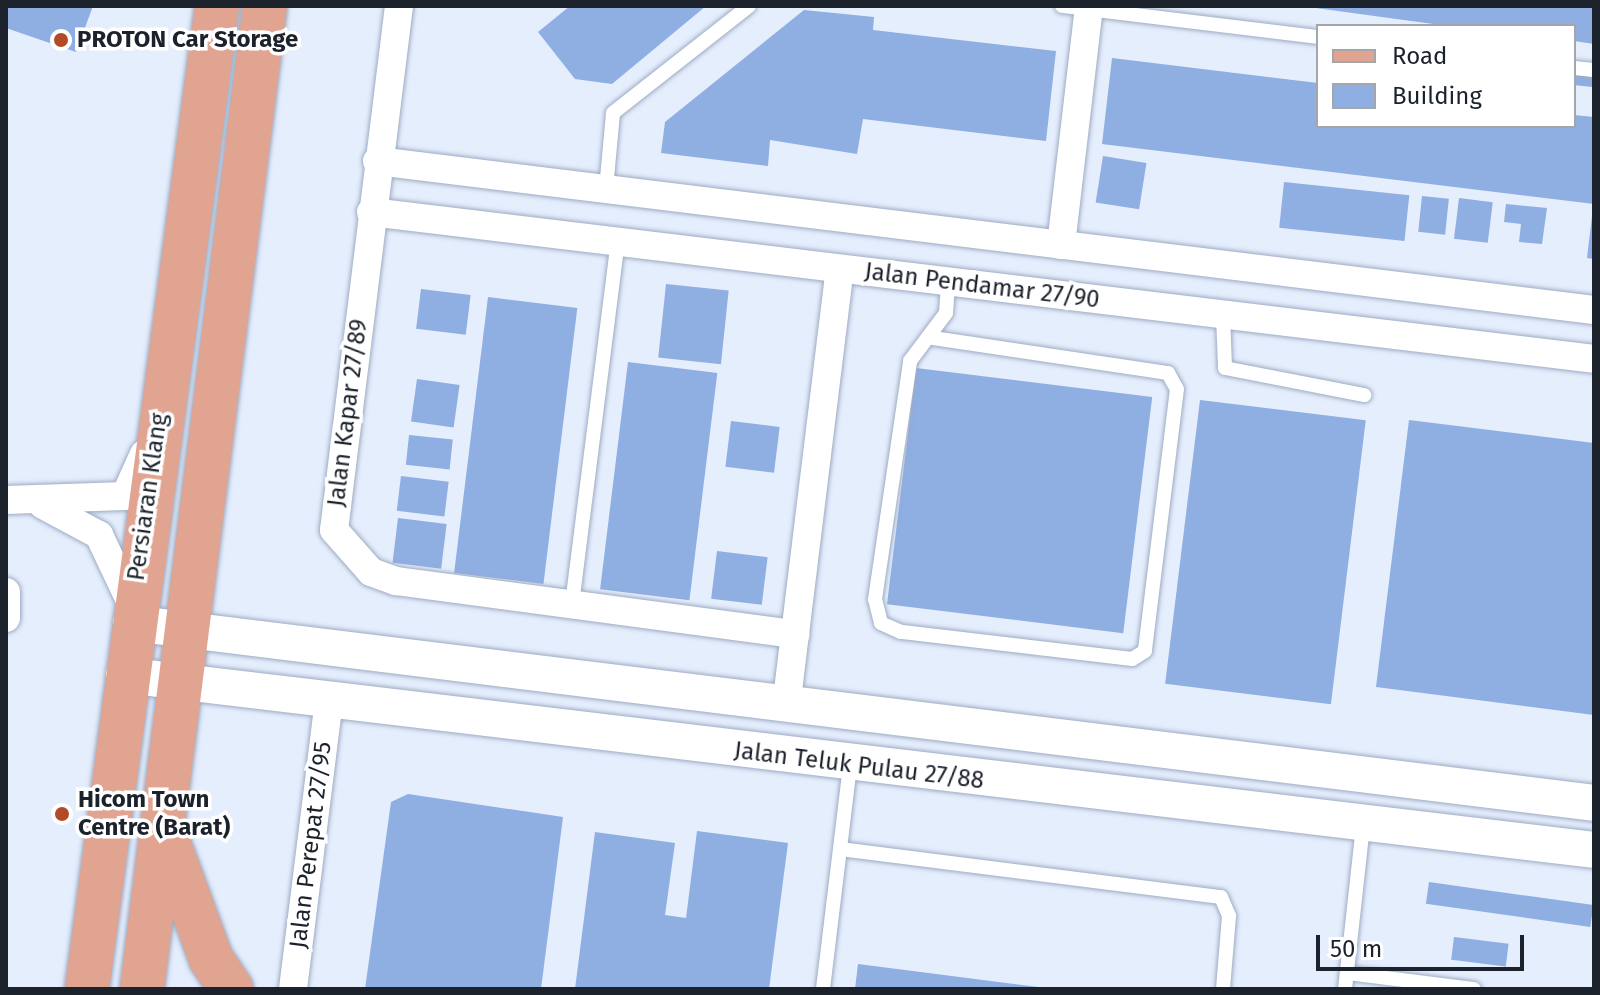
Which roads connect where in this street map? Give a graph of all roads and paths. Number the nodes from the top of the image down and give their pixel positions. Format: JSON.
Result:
{"nodes":[{"id":1,"x":217,"y":6,"type":"edge"},
{"id":2,"x":265,"y":6,"type":"edge"},
{"id":3,"x":399,"y":6,"type":"edge"},
{"id":4,"x":749,"y":6,"type":"edge"},
{"id":5,"x":1080,"y":7,"type":"edge"},
{"id":6,"x":1316,"y":37,"type":"edge"},
{"id":7,"x":377,"y":161,"type":"junction"},
{"id":8,"x":606,"y":189,"type":"junction"},
{"id":9,"x":371,"y":212,"type":"junction"},
{"id":10,"x":618,"y":242,"type":"junction"},
{"id":11,"x":1061,"y":245,"type":"junction"},
{"id":12,"x":840,"y":269,"type":"junction"},
{"id":13,"x":948,"y":281,"type":"junction"},
{"id":14,"x":1594,"y":310,"type":"edge"},
{"id":15,"x":1223,"y":315,"type":"junction"},
{"id":16,"x":933,"y":338,"type":"junction"},
{"id":17,"x":1594,"y":359,"type":"edge"},
{"id":18,"x":1364,"y":395,"type":"dead end"},
{"id":19,"x":161,"y":405,"type":"junction"},
{"id":20,"x":6,"y":500,"type":"edge"},
{"id":21,"x":42,"y":505,"type":"junction"},
{"id":22,"x":6,"y":592,"type":"edge"},
{"id":23,"x":572,"y":604,"type":"junction"},
{"id":24,"x":132,"y":615,"type":"junction"},
{"id":25,"x":6,"y":618,"type":"edge"},
{"id":26,"x":187,"y":632,"type":"junction"},
{"id":27,"x":795,"y":634,"type":"junction"},
{"id":28,"x":124,"y":675,"type":"junction"},
{"id":29,"x":181,"y":682,"type":"junction"},
{"id":30,"x":329,"y":701,"type":"junction"},
{"id":31,"x":786,"y":707,"type":"junction"},
{"id":32,"x":850,"y":765,"type":"junction"},
{"id":33,"x":1594,"y":803,"type":"edge"},
{"id":34,"x":1363,"y":827,"type":"junction"},
{"id":35,"x":163,"y":828,"type":"junction"},
{"id":36,"x":840,"y":849,"type":"junction"},
{"id":37,"x":1594,"y":850,"type":"edge"},
{"id":38,"x":1347,"y":973,"type":"junction"},
{"id":39,"x":87,"y":989,"type":"edge"},
{"id":40,"x":142,"y":989,"type":"edge"},
{"id":41,"x":231,"y":989,"type":"edge"},
{"id":42,"x":293,"y":989,"type":"edge"},
{"id":43,"x":823,"y":989,"type":"edge"},
{"id":44,"x":1223,"y":989,"type":"edge"},
{"id":45,"x":1345,"y":989,"type":"edge"},
{"id":46,"x":1474,"y":989,"type":"edge"}],
"edges":[{"from":1,"to":19,"type":"main road","name":"Persiaran Klang"},
{"from":2,"to":26,"type":"main road"},
{"from":3,"to":7,"type":"street","name":"Jalan Kapar 27/89"},
{"from":4,"to":8,"type":"lane"},
{"from":5,"to":6,"type":"lane"},
{"from":5,"to":11,"type":"street"},
{"from":7,"to":8,"type":"street"},
{"from":7,"to":9,"type":"street","name":"Jalan Kapar 27/89"},
{"from":8,"to":11,"type":"street"},
{"from":9,"to":10,"type":"street","name":"Jalan Pendamar 27/90"},
{"from":9,"to":23,"type":"street","name":"Jalan Kapar 27/89"},
{"from":10,"to":12,"type":"street","name":"Jalan Pendamar 27/90"},
{"from":10,"to":23,"type":"lane"},
{"from":11,"to":14,"type":"street"},
{"from":12,"to":13,"type":"street","name":"Jalan Pendamar 27/90"},
{"from":12,"to":27,"type":"street"},
{"from":13,"to":15,"type":"street","name":"Jalan Pendamar 27/90"},
{"from":13,"to":16,"type":"lane"},
{"from":15,"to":17,"type":"street","name":"Jalan Pendamar 27/90"},
{"from":15,"to":18,"type":"lane"},
{"from":16,"to":16,"type":"lane"},
{"from":19,"to":21,"type":"street"},
{"from":19,"to":24,"type":"main road","name":"Persiaran Klang"},
{"from":20,"to":21,"type":"street"},
{"from":21,"to":24,"type":"street"},
{"from":22,"to":25,"type":"street"},
{"from":23,"to":27,"type":"street","name":"Jalan Kapar 27/89"},
{"from":24,"to":26,"type":"street","name":"Jalan Teluk Pulau 27/88"},
{"from":24,"to":28,"type":"main road","name":"Persiaran Klang"},
{"from":26,"to":29,"type":"main road"},
{"from":26,"to":31,"type":"street","name":"Jalan Teluk Pulau 27/88"},
{"from":27,"to":31,"type":"street"},
{"from":28,"to":29,"type":"street","name":"Jalan Teluk Pulau 27/88"},
{"from":28,"to":39,"type":"main road","name":"Persiaran Klang"},
{"from":29,"to":30,"type":"street","name":"Jalan Teluk Pulau 27/88"},
{"from":29,"to":35,"type":"main road"},
{"from":30,"to":32,"type":"street","name":"Jalan Teluk Pulau 27/88"},
{"from":30,"to":42,"type":"street","name":"Jalan Perepat 27/95"},
{"from":31,"to":33,"type":"street","name":"Jalan Teluk Pulau 27/88"},
{"from":32,"to":34,"type":"street","name":"Jalan Teluk Pulau 27/88"},
{"from":32,"to":36,"type":"lane"},
{"from":34,"to":37,"type":"street","name":"Jalan Teluk Pulau 27/88"},
{"from":34,"to":38,"type":"lane"},
{"from":35,"to":40,"type":"main road"},
{"from":35,"to":41,"type":"main road"},
{"from":36,"to":43,"type":"lane"},
{"from":36,"to":44,"type":"lane"},
{"from":38,"to":45,"type":"lane"},
{"from":38,"to":46,"type":"lane"}]}
